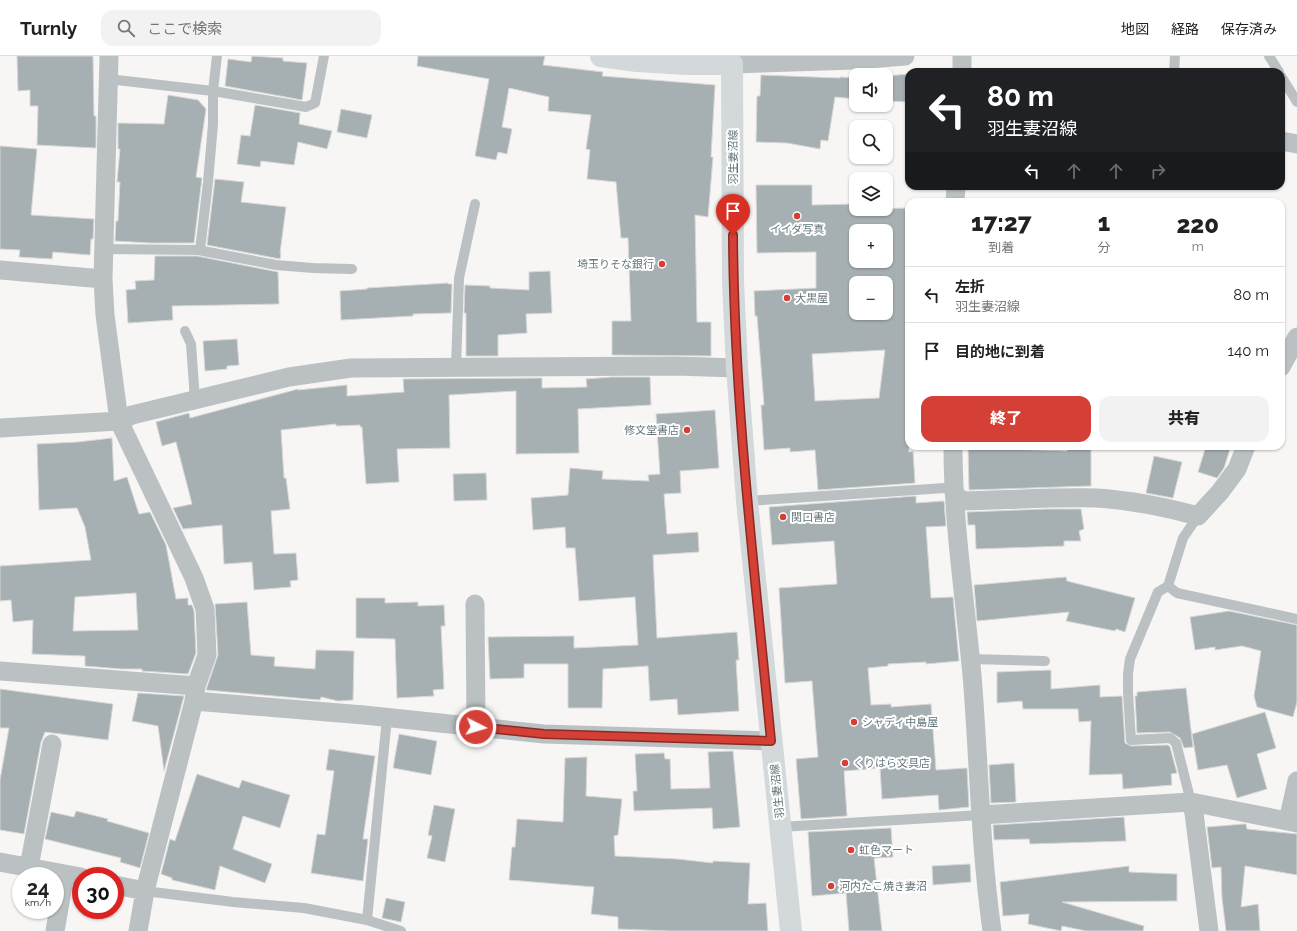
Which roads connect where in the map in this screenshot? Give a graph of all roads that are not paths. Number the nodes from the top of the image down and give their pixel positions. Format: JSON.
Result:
{"nodes":[{"id":1,"x":109,"y":56,"type":"edge"},
{"id":2,"x":217,"y":56,"type":"edge"},
{"id":3,"x":324,"y":56,"type":"edge"},
{"id":4,"x":601,"y":56,"type":"edge"},
{"id":5,"x":905,"y":56,"type":"edge"},
{"id":6,"x":962,"y":56,"type":"edge"},
{"id":7,"x":1175,"y":56,"type":"edge"},
{"id":8,"x":1269,"y":56,"type":"edge"},
{"id":9,"x":732,"y":64,"type":"junction"},
{"id":10,"x":962,"y":68,"type":"edge"},
{"id":11,"x":1174,"y":68,"type":"edge"},
{"id":12,"x":1276,"y":68,"type":"edge"},
{"id":13,"x":108,"y":79,"type":"junction"},
{"id":14,"x":1285,"y":82,"type":"edge"},
{"id":15,"x":213,"y":91,"type":"junction"},
{"id":16,"x":1297,"y":102,"type":"edge"},
{"id":17,"x":1285,"y":142,"type":"edge"},
{"id":18,"x":1297,"y":144,"type":"edge"},
{"id":19,"x":475,"y":204,"type":"dead end"},
{"id":20,"x":104,"y":249,"type":"junction"},
{"id":21,"x":200,"y":250,"type":"junction"},
{"id":22,"x":352,"y":269,"type":"dead end"},
{"id":23,"x":0,"y":270,"type":"edge"},
{"id":24,"x":103,"y":279,"type":"junction"},
{"id":25,"x":185,"y":331,"type":"dead end"},
{"id":26,"x":1297,"y":337,"type":"edge"},
{"id":27,"x":1287,"y":365,"type":"edge"},
{"id":28,"x":456,"y":366,"type":"junction"},
{"id":29,"x":737,"y":368,"type":"junction"},
{"id":30,"x":195,"y":400,"type":"junction"},
{"id":31,"x":119,"y":421,"type":"junction"},
{"id":32,"x":0,"y":428,"type":"edge"},
{"id":33,"x":953,"y":450,"type":"edge"},
{"id":34,"x":1244,"y":450,"type":"edge"},
{"id":35,"x":954,"y":493,"type":"junction"},
{"id":36,"x":748,"y":501,"type":"junction"},
{"id":37,"x":1198,"y":516,"type":"junction"},
{"id":38,"x":1168,"y":586,"type":"junction"},
{"id":39,"x":475,"y":604,"type":"dead end"},
{"id":40,"x":1297,"y":619,"type":"edge"},
{"id":41,"x":970,"y":658,"type":"junction"},
{"id":42,"x":1045,"y":662,"type":"dead end"},
{"id":43,"x":0,"y":671,"type":"edge"},
{"id":44,"x":195,"y":693,"type":"junction"},
{"id":45,"x":387,"y":718,"type":"junction"},
{"id":46,"x":476,"y":727,"type":"junction"},
{"id":47,"x":771,"y":741,"type":"junction"},
{"id":48,"x":52,"y":744,"type":"dead end"},
{"id":49,"x":1297,"y":781,"type":"edge"},
{"id":50,"x":1191,"y":802,"type":"junction"},
{"id":51,"x":981,"y":815,"type":"junction"},
{"id":52,"x":1293,"y":822,"type":"edge"},
{"id":53,"x":780,"y":827,"type":"junction"},
{"id":54,"x":0,"y":862,"type":"edge"},
{"id":55,"x":29,"y":867,"type":"joint"},
{"id":56,"x":72,"y":878,"type":"edge"},
{"id":57,"x":124,"y":887,"type":"edge"},
{"id":58,"x":145,"y":891,"type":"junction"},
{"id":59,"x":367,"y":920,"type":"junction"},
{"id":60,"x":54,"y":931,"type":"edge"},
{"id":61,"x":138,"y":931,"type":"edge"},
{"id":62,"x":401,"y":931,"type":"edge"},
{"id":63,"x":791,"y":931,"type":"edge"},
{"id":64,"x":992,"y":931,"type":"edge"},
{"id":65,"x":1209,"y":931,"type":"edge"}],
"edges":[{"from":1,"to":13,"type":"street"},
{"from":2,"to":15,"type":"lane"},
{"from":3,"to":15,"type":"lane"},
{"from":4,"to":9,"type":"main road"},
{"from":5,"to":9,"type":"street"},
{"from":6,"to":10,"type":"street"},
{"from":7,"to":11,"type":"lane"},
{"from":8,"to":12,"type":"lane"},
{"from":9,"to":29,"type":"main road","name":"羽生妻沼線"},
{"from":13,"to":15,"type":"lane"},
{"from":13,"to":20,"type":"street"},
{"from":14,"to":16,"type":"lane"},
{"from":15,"to":21,"type":"lane"},
{"from":17,"to":18,"type":"street"},
{"from":19,"to":28,"type":"lane"},
{"from":20,"to":21,"type":"lane"},
{"from":20,"to":24,"type":"street"},
{"from":21,"to":22,"type":"lane"},
{"from":23,"to":24,"type":"street"},
{"from":24,"to":31,"type":"street"},
{"from":25,"to":30,"type":"lane"},
{"from":26,"to":27,"type":"street"},
{"from":28,"to":29,"type":"street"},
{"from":28,"to":30,"type":"street"},
{"from":29,"to":36,"type":"main road","name":"羽生妻沼線"},
{"from":30,"to":31,"type":"street"},
{"from":31,"to":32,"type":"street"},
{"from":31,"to":44,"type":"street"},
{"from":33,"to":35,"type":"street"},
{"from":34,"to":37,"type":"street"},
{"from":35,"to":36,"type":"lane"},
{"from":35,"to":37,"type":"street"},
{"from":35,"to":41,"type":"street"},
{"from":36,"to":47,"type":"main road","name":"羽生妻沼線"},
{"from":37,"to":38,"type":"lane"},
{"from":38,"to":40,"type":"lane"},
{"from":38,"to":50,"type":"lane"},
{"from":39,"to":46,"type":"street"},
{"from":41,"to":42,"type":"lane"},
{"from":41,"to":51,"type":"street"},
{"from":43,"to":44,"type":"street"},
{"from":44,"to":45,"type":"street"},
{"from":44,"to":58,"type":"street"},
{"from":45,"to":46,"type":"street"},
{"from":45,"to":59,"type":"lane"},
{"from":46,"to":47,"type":"street"},
{"from":47,"to":53,"type":"main road","name":"羽生妻沼線"},
{"from":48,"to":55,"type":"street"},
{"from":49,"to":52,"type":"street"},
{"from":50,"to":51,"type":"street"},
{"from":50,"to":52,"type":"street"},
{"from":50,"to":65,"type":"street"},
{"from":51,"to":53,"type":"lane"},
{"from":51,"to":64,"type":"street"},
{"from":53,"to":63,"type":"main road","name":"羽生妻沼線"},
{"from":54,"to":55,"type":"street"},
{"from":56,"to":60,"type":"street"},
{"from":57,"to":58,"type":"street"},
{"from":58,"to":59,"type":"lane"},
{"from":58,"to":61,"type":"street"},
{"from":59,"to":62,"type":"lane"}]}
